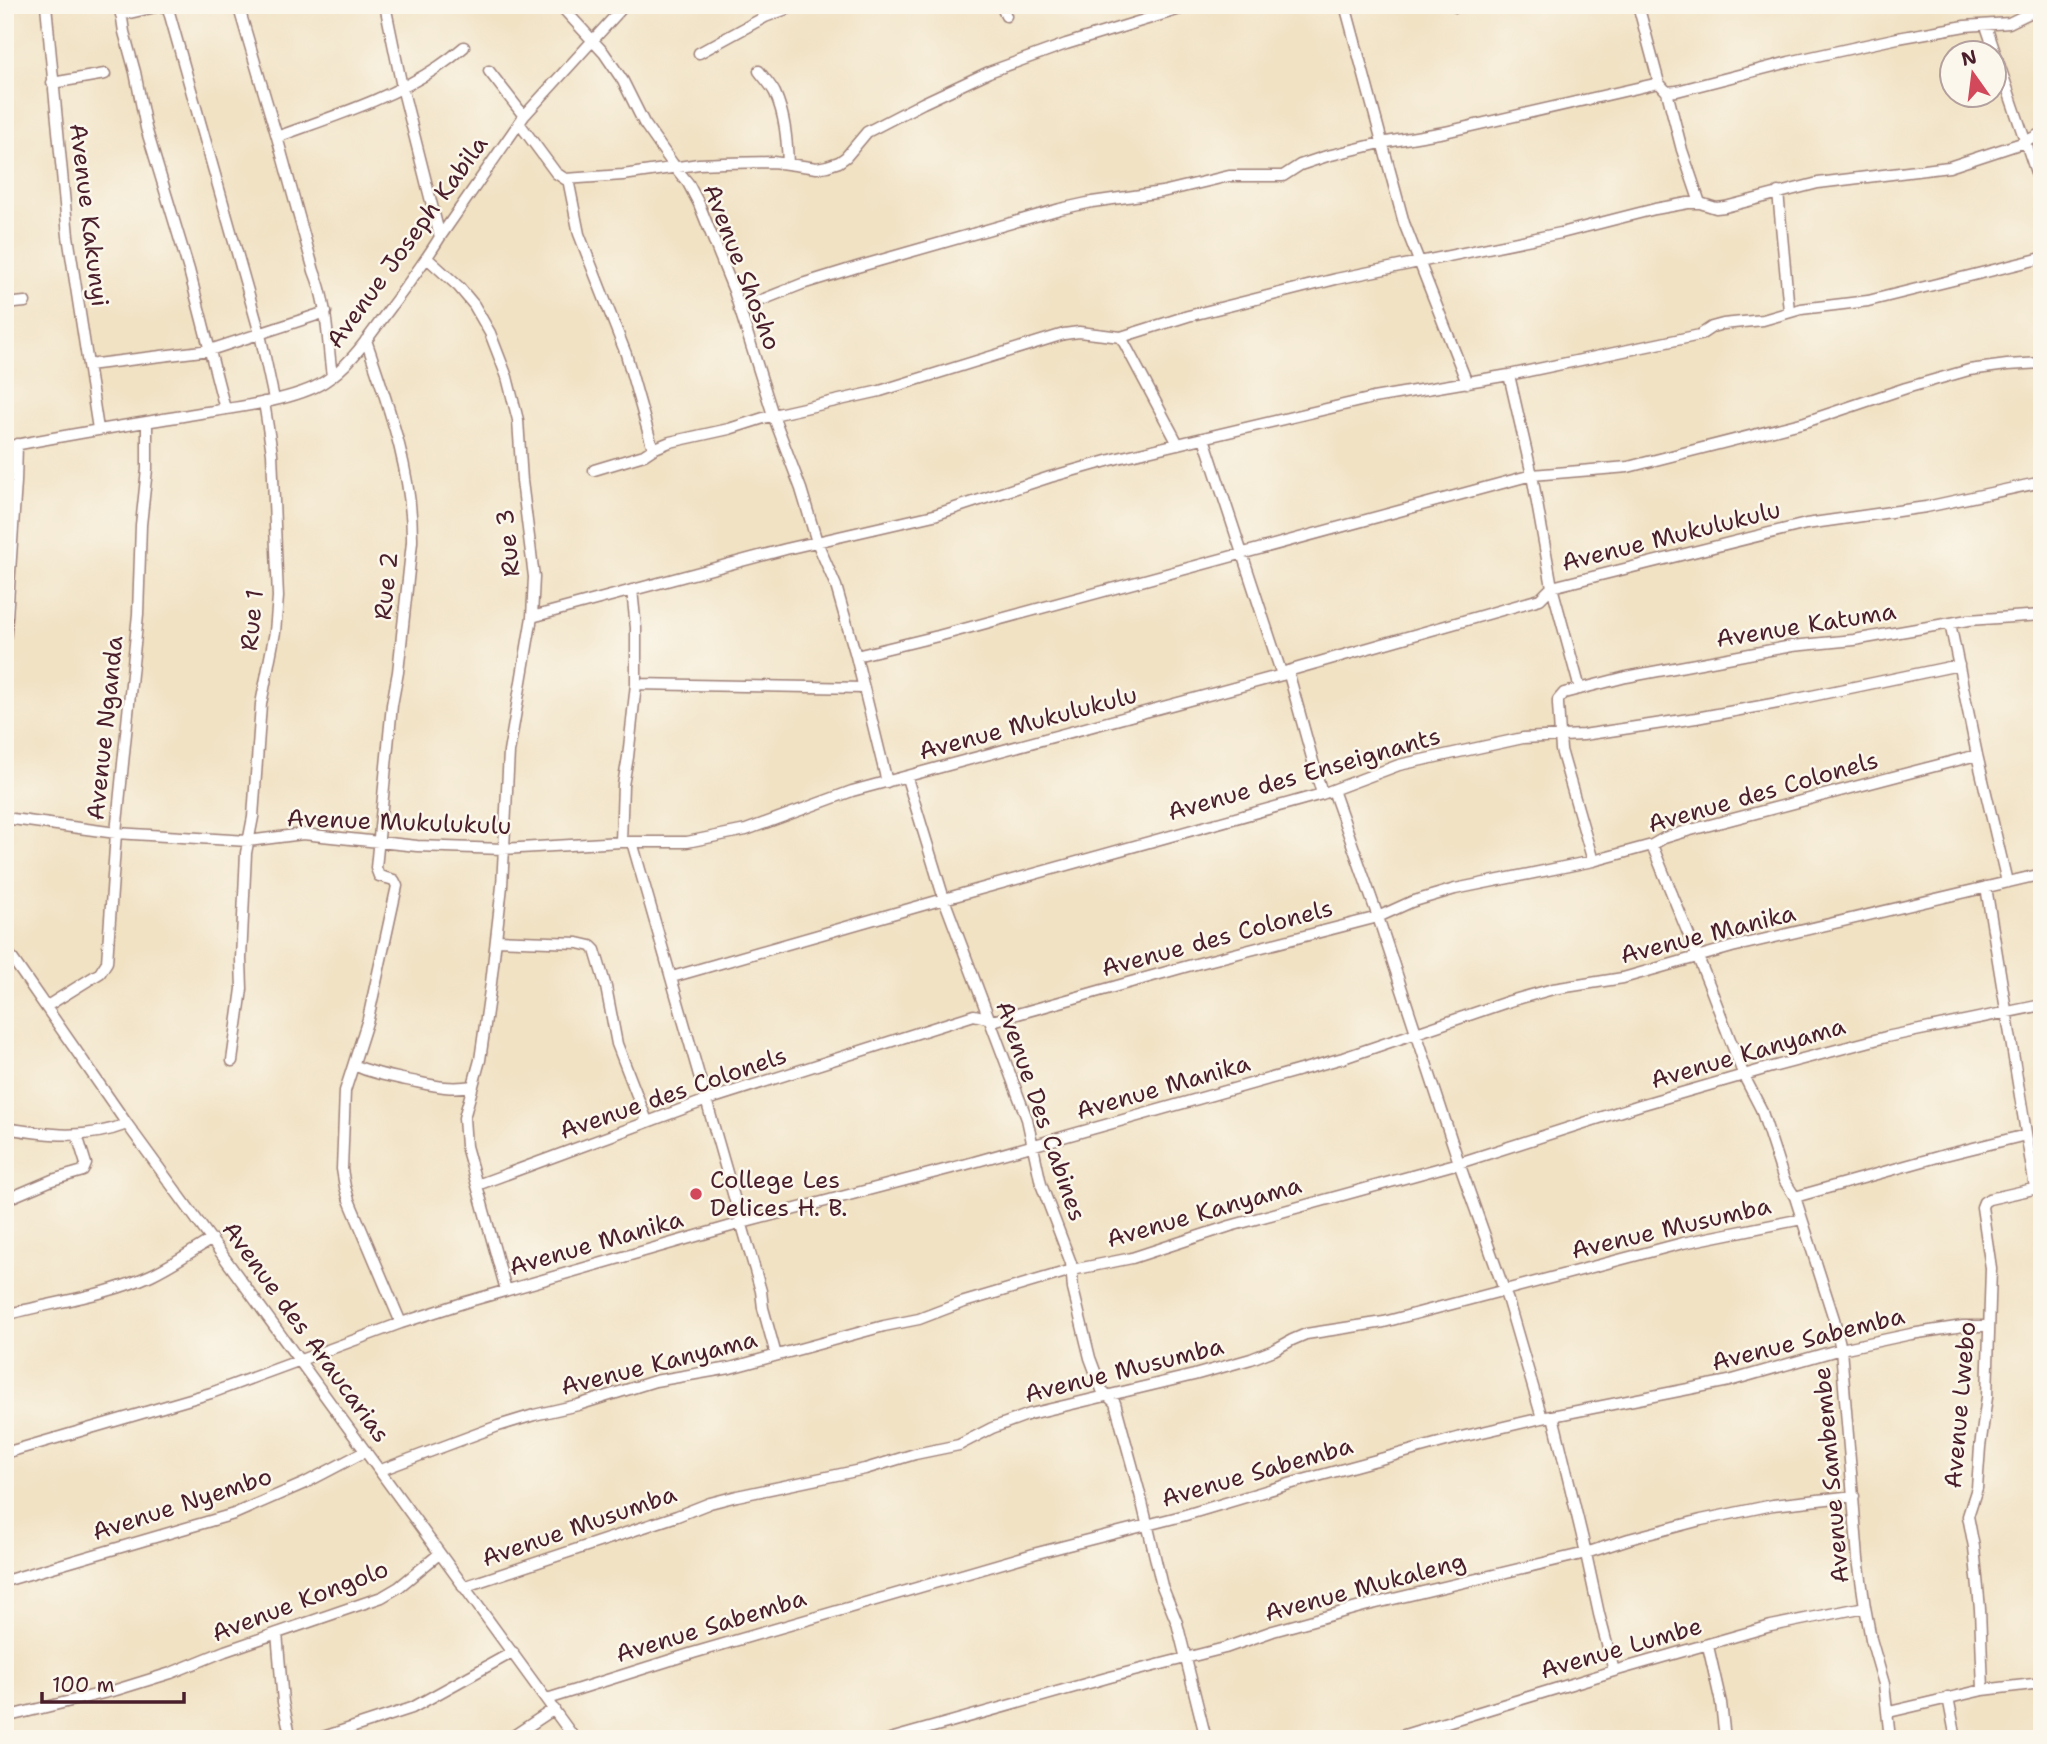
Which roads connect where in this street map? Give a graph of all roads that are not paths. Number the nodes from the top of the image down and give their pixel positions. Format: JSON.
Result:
{"nodes":[{"id":1,"x":46,"y":5,"type":"edge"},
{"id":2,"x":166,"y":5,"type":"edge"},
{"id":3,"x":237,"y":5,"type":"edge"},
{"id":4,"x":385,"y":5,"type":"edge"},
{"id":5,"x":560,"y":5,"type":"edge"},
{"id":6,"x":625,"y":5,"type":"edge"},
{"id":7,"x":797,"y":5,"type":"edge"},
{"id":8,"x":1193,"y":5,"type":"edge"},
{"id":9,"x":1345,"y":5,"type":"edge"},
{"id":10,"x":1638,"y":5,"type":"edge"},
{"id":11,"x":2042,"y":8,"type":"edge"},
{"id":12,"x":121,"y":10,"type":"edge"},
{"id":13,"x":1986,"y":26,"type":"junction"},
{"id":14,"x":592,"y":39,"type":"junction"},
{"id":15,"x":464,"y":47,"type":"dead end"},
{"id":16,"x":699,"y":53,"type":"dead end"},
{"id":17,"x":489,"y":71,"type":"dead end"},
{"id":18,"x":759,"y":71,"type":"dead end"},
{"id":19,"x":105,"y":74,"type":"dead end"},
{"id":20,"x":1659,"y":82,"type":"junction"},
{"id":21,"x":52,"y":83,"type":"junction"},
{"id":22,"x":402,"y":87,"type":"junction"},
{"id":23,"x":1667,"y":92,"type":"junction"},
{"id":24,"x":521,"y":120,"type":"junction"},
{"id":25,"x":2042,"y":133,"type":"edge"},
{"id":26,"x":277,"y":137,"type":"junction"},
{"id":27,"x":2025,"y":142,"type":"junction"},
{"id":28,"x":1381,"y":143,"type":"junction"},
{"id":29,"x":788,"y":164,"type":"junction"},
{"id":30,"x":675,"y":167,"type":"junction"},
{"id":31,"x":568,"y":179,"type":"junction"},
{"id":32,"x":2042,"y":190,"type":"edge"},
{"id":33,"x":1778,"y":192,"type":"junction"},
{"id":34,"x":1700,"y":203,"type":"junction"},
{"id":35,"x":440,"y":237,"type":"junction"},
{"id":36,"x":427,"y":258,"type":"junction"},
{"id":37,"x":2042,"y":258,"type":"edge"},
{"id":38,"x":1418,"y":263,"type":"junction"},
{"id":39,"x":25,"y":302,"type":"dead end"},
{"id":40,"x":5,"y":304,"type":"edge"},
{"id":41,"x":739,"y":309,"type":"junction"},
{"id":42,"x":1789,"y":311,"type":"junction"},
{"id":43,"x":326,"y":312,"type":"junction"},
{"id":44,"x":260,"y":334,"type":"junction"},
{"id":45,"x":1121,"y":337,"type":"junction"},
{"id":46,"x":366,"y":340,"type":"junction"},
{"id":47,"x":210,"y":350,"type":"junction"},
{"id":48,"x":2042,"y":363,"type":"edge"},
{"id":49,"x":88,"y":365,"type":"junction"},
{"id":50,"x":1509,"y":375,"type":"junction"},
{"id":51,"x":332,"y":376,"type":"junction"},
{"id":52,"x":1467,"y":383,"type":"junction"},
{"id":53,"x":269,"y":401,"type":"junction"},
{"id":54,"x":225,"y":409,"type":"junction"},
{"id":55,"x":773,"y":415,"type":"junction"},
{"id":56,"x":146,"y":422,"type":"junction"},
{"id":57,"x":98,"y":429,"type":"junction"},
{"id":58,"x":1204,"y":438,"type":"junction"},
{"id":59,"x":17,"y":444,"type":"junction"},
{"id":60,"x":1178,"y":444,"type":"junction"},
{"id":61,"x":5,"y":447,"type":"edge"},
{"id":62,"x":653,"y":449,"type":"junction"},
{"id":63,"x":594,"y":470,"type":"dead end"},
{"id":64,"x":1532,"y":475,"type":"junction"},
{"id":65,"x":2042,"y":482,"type":"edge"},
{"id":66,"x":817,"y":542,"type":"junction"},
{"id":67,"x":1242,"y":553,"type":"junction"},
{"id":68,"x":1552,"y":587,"type":"junction"},
{"id":69,"x":632,"y":590,"type":"junction"},
{"id":70,"x":2042,"y":615,"type":"edge"},
{"id":71,"x":532,"y":617,"type":"junction"},
{"id":72,"x":1951,"y":623,"type":"junction"},
{"id":73,"x":5,"y":647,"type":"edge"},
{"id":74,"x":856,"y":656,"type":"junction"},
{"id":75,"x":1959,"y":665,"type":"junction"},
{"id":76,"x":1285,"y":673,"type":"junction"},
{"id":77,"x":636,"y":684,"type":"junction"},
{"id":78,"x":864,"y":688,"type":"junction"},
{"id":79,"x":1580,"y":689,"type":"junction"},
{"id":80,"x":1560,"y":735,"type":"junction"},
{"id":81,"x":1977,"y":755,"type":"junction"},
{"id":82,"x":906,"y":778,"type":"junction"},
{"id":83,"x":887,"y":782,"type":"junction"},
{"id":84,"x":1334,"y":790,"type":"junction"},
{"id":85,"x":1322,"y":794,"type":"junction"},
{"id":86,"x":5,"y":818,"type":"edge"},
{"id":87,"x":116,"y":833,"type":"junction"},
{"id":88,"x":248,"y":841,"type":"junction"},
{"id":89,"x":379,"y":842,"type":"junction"},
{"id":90,"x":627,"y":842,"type":"junction"},
{"id":91,"x":1652,"y":845,"type":"junction"},
{"id":92,"x":503,"y":849,"type":"junction"},
{"id":93,"x":1593,"y":860,"type":"junction"},
{"id":94,"x":2042,"y":874,"type":"edge"},
{"id":95,"x":2007,"y":882,"type":"junction"},
{"id":96,"x":1986,"y":887,"type":"junction"},
{"id":97,"x":944,"y":899,"type":"junction"},
{"id":98,"x":1378,"y":917,"type":"junction"},
{"id":99,"x":496,"y":940,"type":"junction"},
{"id":100,"x":5,"y":948,"type":"edge"},
{"id":101,"x":1697,"y":957,"type":"junction"},
{"id":102,"x":672,"y":977,"type":"junction"},
{"id":103,"x":2042,"y":1005,"type":"edge"},
{"id":104,"x":47,"y":1006,"type":"junction"},
{"id":105,"x":2007,"y":1012,"type":"junction"},
{"id":106,"x":989,"y":1019,"type":"junction"},
{"id":107,"x":1416,"y":1033,"type":"junction"},
{"id":108,"x":232,"y":1061,"type":"dead end"},
{"id":109,"x":354,"y":1065,"type":"junction"},
{"id":110,"x":1744,"y":1076,"type":"junction"},
{"id":111,"x":472,"y":1086,"type":"junction"},
{"id":112,"x":707,"y":1100,"type":"junction"},
{"id":113,"x":647,"y":1121,"type":"junction"},
{"id":114,"x":127,"y":1124,"type":"junction"},
{"id":115,"x":5,"y":1128,"type":"edge"},
{"id":116,"x":2026,"y":1135,"type":"junction"},
{"id":117,"x":77,"y":1136,"type":"junction"},
{"id":118,"x":1033,"y":1144,"type":"junction"},
{"id":119,"x":1459,"y":1163,"type":"junction"},
{"id":120,"x":477,"y":1185,"type":"junction"},
{"id":121,"x":2038,"y":1188,"type":"edge"},
{"id":122,"x":1795,"y":1197,"type":"junction"},
{"id":123,"x":5,"y":1200,"type":"edge"},
{"id":124,"x":1802,"y":1219,"type":"junction"},
{"id":125,"x":742,"y":1223,"type":"junction"},
{"id":126,"x":212,"y":1239,"type":"junction"},
{"id":127,"x":1072,"y":1270,"type":"junction"},
{"id":128,"x":506,"y":1290,"type":"junction"},
{"id":129,"x":1503,"y":1290,"type":"junction"},
{"id":130,"x":5,"y":1315,"type":"edge"},
{"id":131,"x":401,"y":1323,"type":"junction"},
{"id":132,"x":1988,"y":1326,"type":"junction"},
{"id":133,"x":1841,"y":1349,"type":"junction"},
{"id":134,"x":776,"y":1355,"type":"junction"},
{"id":135,"x":300,"y":1362,"type":"junction"},
{"id":136,"x":1107,"y":1394,"type":"junction"},
{"id":137,"x":1548,"y":1417,"type":"junction"},
{"id":138,"x":366,"y":1451,"type":"junction"},
{"id":139,"x":5,"y":1453,"type":"edge"},
{"id":140,"x":381,"y":1470,"type":"junction"},
{"id":141,"x":1854,"y":1496,"type":"junction"},
{"id":142,"x":1148,"y":1525,"type":"junction"},
{"id":143,"x":1586,"y":1553,"type":"junction"},
{"id":144,"x":439,"y":1555,"type":"junction"},
{"id":145,"x":5,"y":1581,"type":"edge"},
{"id":146,"x":463,"y":1587,"type":"junction"},
{"id":147,"x":1865,"y":1607,"type":"junction"},
{"id":148,"x":277,"y":1633,"type":"junction"},
{"id":149,"x":1708,"y":1646,"type":"junction"},
{"id":150,"x":513,"y":1652,"type":"junction"},
{"id":151,"x":1186,"y":1659,"type":"junction"},
{"id":152,"x":1614,"y":1671,"type":"junction"},
{"id":153,"x":2042,"y":1682,"type":"edge"},
{"id":154,"x":1983,"y":1689,"type":"junction"},
{"id":155,"x":1948,"y":1697,"type":"junction"},
{"id":156,"x":547,"y":1699,"type":"junction"},
{"id":157,"x":554,"y":1709,"type":"junction"},
{"id":158,"x":1888,"y":1712,"type":"junction"},
{"id":159,"x":5,"y":1717,"type":"edge"},
{"id":160,"x":291,"y":1739,"type":"edge"},
{"id":161,"x":317,"y":1739,"type":"edge"},
{"id":162,"x":509,"y":1739,"type":"edge"},
{"id":163,"x":575,"y":1739,"type":"edge"},
{"id":164,"x":890,"y":1739,"type":"edge"},
{"id":165,"x":1206,"y":1739,"type":"edge"},
{"id":166,"x":1391,"y":1739,"type":"edge"},
{"id":167,"x":1725,"y":1739,"type":"edge"},
{"id":168,"x":1890,"y":1739,"type":"edge"},
{"id":169,"x":1956,"y":1739,"type":"edge"}],
"edges":[{"from":1,"to":21,"type":"street","name":"Avenue Kakunyi"},
{"from":2,"to":12,"type":"street"},
{"from":2,"to":44,"type":"street","name":"Rue 1"},
{"from":3,"to":26,"type":"street"},
{"from":4,"to":22,"type":"street"},
{"from":5,"to":14,"type":"street","name":"Avenue Shosho"},
{"from":6,"to":14,"type":"street","name":"Avenue Joseph Kabila"},
{"from":7,"to":16,"type":"street"},
{"from":8,"to":29,"type":"street"},
{"from":9,"to":28,"type":"street"},
{"from":10,"to":20,"type":"street"},
{"from":11,"to":13,"type":"street"},
{"from":12,"to":47,"type":"street"},
{"from":13,"to":23,"type":"street"},
{"from":13,"to":27,"type":"street"},
{"from":14,"to":24,"type":"street","name":"Avenue Joseph Kabila"},
{"from":14,"to":30,"type":"street","name":"Avenue Shosho"},
{"from":15,"to":22,"type":"street"},
{"from":17,"to":24,"type":"street"},
{"from":18,"to":29,"type":"street"},
{"from":19,"to":21,"type":"street"},
{"from":20,"to":23,"type":"street"},
{"from":20,"to":28,"type":"street"},
{"from":21,"to":49,"type":"street","name":"Avenue Kakunyi"},
{"from":22,"to":26,"type":"street"},
{"from":22,"to":35,"type":"street"},
{"from":23,"to":34,"type":"street"},
{"from":24,"to":31,"type":"street"},
{"from":24,"to":35,"type":"street","name":"Avenue Joseph Kabila"},
{"from":25,"to":27,"type":"street"},
{"from":26,"to":43,"type":"street"},
{"from":27,"to":32,"type":"street"},
{"from":27,"to":33,"type":"street"},
{"from":28,"to":38,"type":"street"},
{"from":28,"to":41,"type":"street"},
{"from":29,"to":30,"type":"street"},
{"from":30,"to":31,"type":"street"},
{"from":30,"to":41,"type":"street","name":"Avenue Shosho"},
{"from":31,"to":62,"type":"street"},
{"from":33,"to":34,"type":"street"},
{"from":33,"to":42,"type":"street"},
{"from":34,"to":38,"type":"street"},
{"from":35,"to":36,"type":"street","name":"Avenue Joseph Kabila"},
{"from":36,"to":46,"type":"street","name":"Avenue Joseph Kabila"},
{"from":36,"to":71,"type":"street","name":"Rue 3"},
{"from":37,"to":42,"type":"street"},
{"from":38,"to":45,"type":"street"},
{"from":38,"to":52,"type":"street"},
{"from":39,"to":40,"type":"street"},
{"from":41,"to":55,"type":"street","name":"Avenue Shosho"},
{"from":42,"to":50,"type":"street"},
{"from":43,"to":44,"type":"street"},
{"from":43,"to":51,"type":"street"},
{"from":44,"to":47,"type":"street"},
{"from":44,"to":53,"type":"street","name":"Rue 1"},
{"from":45,"to":55,"type":"street"},
{"from":45,"to":60,"type":"street"},
{"from":46,"to":51,"type":"street","name":"Avenue Joseph Kabila"},
{"from":46,"to":89,"type":"street","name":"Rue 2"},
{"from":47,"to":49,"type":"street"},
{"from":47,"to":54,"type":"street"},
{"from":48,"to":64,"type":"street"},
{"from":49,"to":57,"type":"street","name":"Avenue Kakunyi"},
{"from":50,"to":52,"type":"street"},
{"from":50,"to":64,"type":"street"},
{"from":51,"to":53,"type":"street","name":"Avenue Joseph Kabila"},
{"from":52,"to":58,"type":"street"},
{"from":53,"to":54,"type":"street","name":"Avenue Joseph Kabila"},
{"from":53,"to":88,"type":"street","name":"Rue 1"},
{"from":54,"to":56,"type":"street","name":"Avenue Joseph Kabila"},
{"from":55,"to":62,"type":"street"},
{"from":55,"to":66,"type":"street"},
{"from":56,"to":57,"type":"street","name":"Avenue Joseph Kabila"},
{"from":56,"to":87,"type":"street","name":"Avenue Nganda"},
{"from":57,"to":59,"type":"street","name":"Avenue Joseph Kabila"},
{"from":58,"to":60,"type":"street"},
{"from":58,"to":67,"type":"street"},
{"from":59,"to":61,"type":"street","name":"Avenue Joseph Kabila"},
{"from":59,"to":73,"type":"street"},
{"from":60,"to":66,"type":"street"},
{"from":62,"to":63,"type":"street"},
{"from":64,"to":67,"type":"street"},
{"from":64,"to":68,"type":"street"},
{"from":65,"to":68,"type":"street","name":"Avenue Mukulukulu"},
{"from":66,"to":69,"type":"street"},
{"from":66,"to":74,"type":"street"},
{"from":67,"to":74,"type":"street"},
{"from":67,"to":76,"type":"street"},
{"from":68,"to":76,"type":"street","name":"Avenue Mukulukulu"},
{"from":68,"to":79,"type":"street"},
{"from":69,"to":71,"type":"street"},
{"from":69,"to":77,"type":"street"},
{"from":70,"to":72,"type":"street","name":"Avenue Katuma"},
{"from":71,"to":92,"type":"street","name":"Rue 3"},
{"from":72,"to":75,"type":"street"},
{"from":72,"to":79,"type":"street","name":"Avenue Katuma"},
{"from":74,"to":78,"type":"street"},
{"from":75,"to":80,"type":"street","name":"Avenue des Enseignants"},
{"from":75,"to":81,"type":"street"},
{"from":76,"to":82,"type":"street","name":"Avenue Mukulukulu"},
{"from":76,"to":85,"type":"street"},
{"from":77,"to":78,"type":"street"},
{"from":77,"to":90,"type":"street"},
{"from":78,"to":83,"type":"street"},
{"from":79,"to":80,"type":"street"},
{"from":80,"to":84,"type":"street","name":"Avenue des Enseignants"},
{"from":80,"to":93,"type":"street"},
{"from":81,"to":91,"type":"street","name":"Avenue des Colonels"},
{"from":81,"to":95,"type":"street"},
{"from":82,"to":83,"type":"street","name":"Avenue Mukulukulu"},
{"from":82,"to":97,"type":"street","name":"Avenue Des Cabines"},
{"from":83,"to":90,"type":"street","name":"Avenue Mukulukulu"},
{"from":84,"to":85,"type":"street","name":"Avenue des Enseignants"},
{"from":84,"to":98,"type":"street"},
{"from":85,"to":97,"type":"street","name":"Avenue des Enseignants"},
{"from":86,"to":87,"type":"street","name":"Avenue Mukulukulu"},
{"from":87,"to":88,"type":"street","name":"Avenue Mukulukulu"},
{"from":87,"to":104,"type":"street","name":"Avenue Nganda"},
{"from":88,"to":89,"type":"street","name":"Avenue Mukulukulu"},
{"from":88,"to":108,"type":"street","name":"Rue 1"},
{"from":89,"to":92,"type":"street","name":"Avenue Mukulukulu"},
{"from":89,"to":109,"type":"street","name":"Rue 2"},
{"from":90,"to":92,"type":"street","name":"Avenue Mukulukulu"},
{"from":90,"to":102,"type":"street"},
{"from":91,"to":93,"type":"street","name":"Avenue des Colonels"},
{"from":91,"to":101,"type":"street","name":"Avenue Sambembe"},
{"from":92,"to":99,"type":"street","name":"Rue 3"},
{"from":93,"to":98,"type":"street","name":"Avenue des Colonels"},
{"from":94,"to":95,"type":"street","name":"Avenue Manika"},
{"from":95,"to":96,"type":"street","name":"Avenue Manika"},
{"from":96,"to":101,"type":"street","name":"Avenue Manika"},
{"from":96,"to":105,"type":"street"},
{"from":97,"to":102,"type":"street","name":"Avenue des Enseignants"},
{"from":97,"to":106,"type":"street","name":"Avenue Des Cabines"},
{"from":98,"to":106,"type":"street","name":"Avenue des Colonels"},
{"from":98,"to":107,"type":"street"},
{"from":99,"to":111,"type":"street","name":"Rue 3"},
{"from":99,"to":113,"type":"street"},
{"from":100,"to":104,"type":"street","name":"Avenue des Araucarias"},
{"from":101,"to":107,"type":"street","name":"Avenue Manika"},
{"from":101,"to":110,"type":"street","name":"Avenue Sambembe"},
{"from":102,"to":112,"type":"street"},
{"from":103,"to":105,"type":"street","name":"Avenue Kanyama"},
{"from":104,"to":114,"type":"street","name":"Avenue des Araucarias"},
{"from":105,"to":110,"type":"street","name":"Avenue Kanyama"},
{"from":105,"to":116,"type":"street"},
{"from":106,"to":112,"type":"street","name":"Avenue des Colonels"},
{"from":106,"to":118,"type":"street","name":"Avenue Des Cabines"},
{"from":107,"to":118,"type":"street","name":"Avenue Manika"},
{"from":107,"to":119,"type":"street"},
{"from":109,"to":111,"type":"street"},
{"from":109,"to":131,"type":"street"},
{"from":110,"to":119,"type":"street","name":"Avenue Kanyama"},
{"from":110,"to":122,"type":"street","name":"Avenue Sambembe"},
{"from":111,"to":120,"type":"street","name":"Rue 3"},
{"from":112,"to":113,"type":"street","name":"Avenue des Colonels"},
{"from":112,"to":125,"type":"street"},
{"from":113,"to":120,"type":"street","name":"Avenue des Colonels"},
{"from":114,"to":117,"type":"street"},
{"from":114,"to":126,"type":"street","name":"Avenue des Araucarias"},
{"from":115,"to":117,"type":"street"},
{"from":116,"to":121,"type":"street"},
{"from":116,"to":122,"type":"street"},
{"from":117,"to":123,"type":"street"},
{"from":118,"to":125,"type":"street","name":"Avenue Manika"},
{"from":118,"to":127,"type":"street","name":"Avenue Des Cabines"},
{"from":119,"to":127,"type":"street","name":"Avenue Kanyama"},
{"from":119,"to":129,"type":"street"},
{"from":120,"to":128,"type":"street","name":"Rue 3"},
{"from":121,"to":132,"type":"street","name":"Avenue Lwebo"},
{"from":122,"to":124,"type":"street","name":"Avenue Sambembe"},
{"from":124,"to":129,"type":"street","name":"Avenue Musumba"},
{"from":124,"to":133,"type":"street","name":"Avenue Sambembe"},
{"from":125,"to":128,"type":"street","name":"Avenue Manika"},
{"from":125,"to":134,"type":"street"},
{"from":126,"to":130,"type":"street"},
{"from":126,"to":135,"type":"street","name":"Avenue des Araucarias"},
{"from":127,"to":134,"type":"street","name":"Avenue Kanyama"},
{"from":127,"to":136,"type":"street","name":"Avenue Des Cabines"},
{"from":128,"to":131,"type":"street","name":"Avenue Manika"},
{"from":129,"to":136,"type":"street","name":"Avenue Musumba"},
{"from":129,"to":137,"type":"street"},
{"from":131,"to":135,"type":"street","name":"Avenue Manika"},
{"from":132,"to":133,"type":"street","name":"Avenue Sabemba"},
{"from":132,"to":154,"type":"street","name":"Avenue Lwebo"},
{"from":133,"to":137,"type":"street","name":"Avenue Sabemba"},
{"from":133,"to":141,"type":"street","name":"Avenue Sambembe"},
{"from":134,"to":140,"type":"street","name":"Avenue Kanyama"},
{"from":135,"to":138,"type":"street","name":"Avenue des Araucarias"},
{"from":135,"to":139,"type":"street","name":"Avenue Manika"},
{"from":136,"to":142,"type":"street","name":"Avenue Des Cabines"},
{"from":136,"to":146,"type":"street","name":"Avenue Musumba"},
{"from":137,"to":142,"type":"street","name":"Avenue Sabemba"},
{"from":137,"to":143,"type":"street"},
{"from":138,"to":140,"type":"street","name":"Avenue des Araucarias"},
{"from":138,"to":145,"type":"street","name":"Avenue Nyembo"},
{"from":140,"to":144,"type":"street","name":"Avenue des Araucarias"},
{"from":141,"to":143,"type":"street","name":"Avenue Mukaleng"},
{"from":141,"to":147,"type":"street","name":"Avenue Sambembe"},
{"from":142,"to":151,"type":"street","name":"Avenue Des Cabines"},
{"from":142,"to":156,"type":"street","name":"Avenue Sabemba"},
{"from":143,"to":151,"type":"street","name":"Avenue Mukaleng"},
{"from":143,"to":152,"type":"street"},
{"from":144,"to":146,"type":"street","name":"Avenue des Araucarias"},
{"from":144,"to":148,"type":"street","name":"Avenue Kongolo"},
{"from":146,"to":150,"type":"street","name":"Avenue des Araucarias"},
{"from":147,"to":149,"type":"street","name":"Avenue Lumbe"},
{"from":147,"to":158,"type":"street","name":"Avenue Sambembe"},
{"from":148,"to":159,"type":"street","name":"Avenue Kongolo"},
{"from":148,"to":160,"type":"street"},
{"from":149,"to":152,"type":"street","name":"Avenue Lumbe"},
{"from":149,"to":167,"type":"street"},
{"from":150,"to":156,"type":"street","name":"Avenue des Araucarias"},
{"from":150,"to":161,"type":"street"},
{"from":151,"to":164,"type":"street","name":"Avenue Mukaleng"},
{"from":151,"to":165,"type":"street","name":"Avenue Des Cabines"},
{"from":152,"to":166,"type":"street","name":"Avenue Lumbe"},
{"from":153,"to":154,"type":"street"},
{"from":154,"to":155,"type":"street"},
{"from":155,"to":158,"type":"street"},
{"from":155,"to":169,"type":"street"},
{"from":156,"to":157,"type":"street","name":"Avenue des Araucarias"},
{"from":157,"to":162,"type":"street"},
{"from":157,"to":163,"type":"street","name":"Avenue des Araucarias"},
{"from":158,"to":168,"type":"street","name":"Avenue Sambembe"}]}
